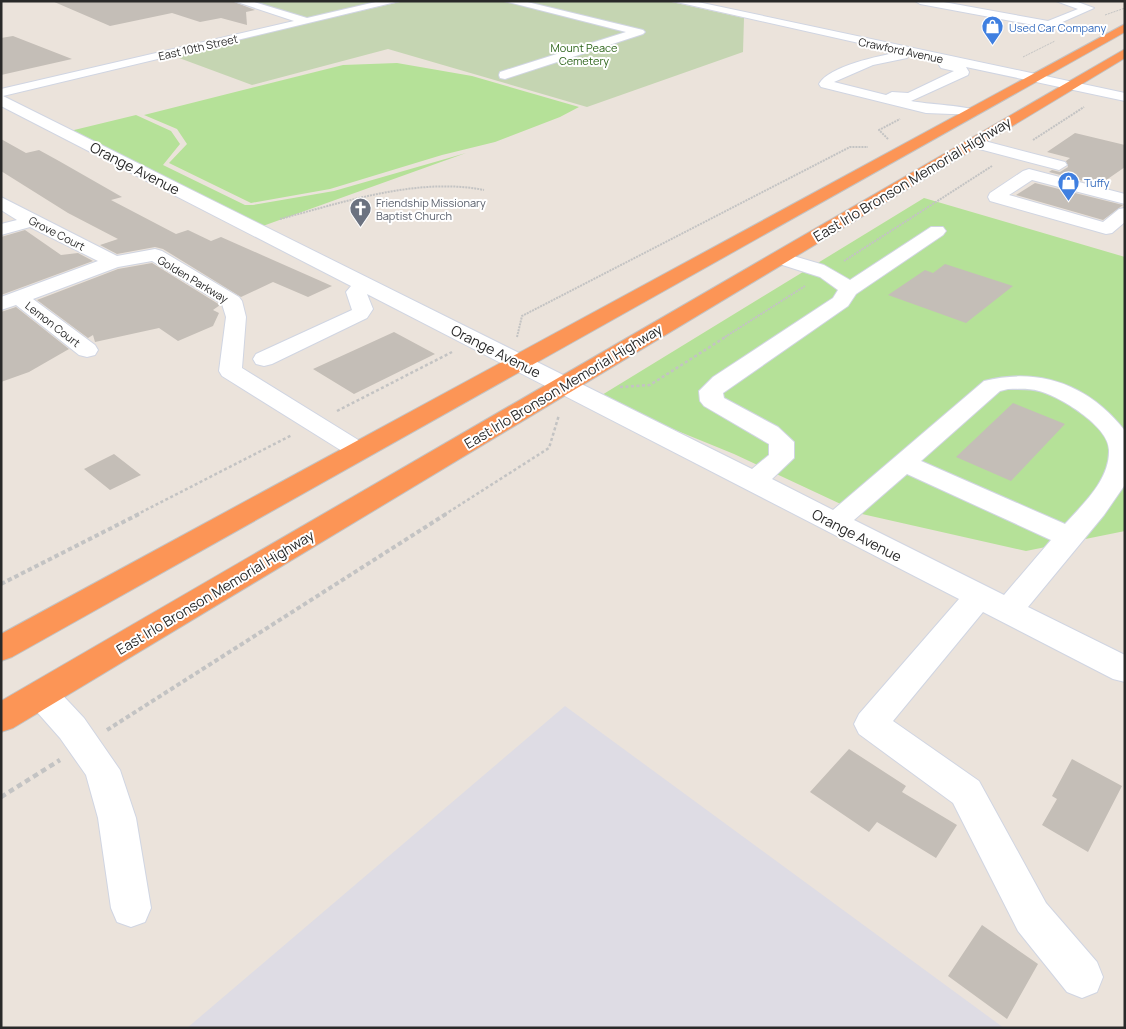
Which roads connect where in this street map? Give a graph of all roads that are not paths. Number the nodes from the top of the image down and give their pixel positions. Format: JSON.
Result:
{"nodes":[{"id":1,"x":239,"y":1,"type":"edge"},
{"id":2,"x":395,"y":1,"type":"edge"},
{"id":3,"x":509,"y":1,"type":"edge"},
{"id":4,"x":678,"y":1,"type":"edge"},
{"id":5,"x":920,"y":1,"type":"edge"},
{"id":6,"x":954,"y":1,"type":"edge"},
{"id":7,"x":990,"y":1,"type":"edge"},
{"id":8,"x":1058,"y":2,"type":"edge"},
{"id":9,"x":943,"y":6,"type":"junction"},
{"id":10,"x":1010,"y":8,"type":"dead end"},
{"id":11,"x":967,"y":11,"type":"junction"},
{"id":12,"x":1035,"y":12,"type":"dead end"},
{"id":13,"x":994,"y":15,"type":"junction"},
{"id":14,"x":1019,"y":20,"type":"junction"},
{"id":15,"x":307,"y":22,"type":"junction"},
{"id":16,"x":1125,"y":27,"type":"edge"},
{"id":17,"x":911,"y":52,"type":"junction"},
{"id":18,"x":1125,"y":53,"type":"edge"},
{"id":19,"x":897,"y":58,"type":"junction"},
{"id":20,"x":930,"y":62,"type":"dead end"},
{"id":21,"x":873,"y":69,"type":"dead end"},
{"id":22,"x":505,"y":75,"type":"dead end"},
{"id":23,"x":1032,"y":78,"type":"junction"},
{"id":24,"x":1070,"y":85,"type":"junction"},
{"id":25,"x":869,"y":90,"type":"dead end"},
{"id":26,"x":1,"y":93,"type":"edge"},
{"id":27,"x":1125,"y":97,"type":"edge"},
{"id":28,"x":1,"y":100,"type":"edge"},
{"id":29,"x":972,"y":112,"type":"junction"},
{"id":30,"x":973,"y":143,"type":"junction"},
{"id":31,"x":1050,"y":180,"type":"junction"},
{"id":32,"x":1125,"y":198,"type":"edge"},
{"id":33,"x":1,"y":202,"type":"edge"},
{"id":34,"x":1125,"y":213,"type":"edge"},
{"id":35,"x":32,"y":221,"type":"junction"},
{"id":36,"x":1,"y":230,"type":"edge"},
{"id":37,"x":937,"y":231,"type":"dead end"},
{"id":38,"x":780,"y":258,"type":"junction"},
{"id":39,"x":114,"y":262,"type":"junction"},
{"id":40,"x":363,"y":283,"type":"junction"},
{"id":41,"x":848,"y":290,"type":"junction"},
{"id":42,"x":10,"y":301,"type":"edge"},
{"id":43,"x":403,"y":303,"type":"junction"},
{"id":44,"x":360,"y":314,"type":"junction"},
{"id":45,"x":87,"y":350,"type":"dead end"},
{"id":46,"x":264,"y":359,"type":"dead end"},
{"id":47,"x":520,"y":363,"type":"junction"},
{"id":48,"x":575,"y":392,"type":"junction"},
{"id":49,"x":359,"y":451,"type":"junction"},
{"id":50,"x":904,"y":463,"type":"junction"},
{"id":51,"x":753,"y":482,"type":"junction"},
{"id":52,"x":834,"y":523,"type":"junction"},
{"id":53,"x":1069,"y":537,"type":"junction"},
{"id":54,"x":994,"y":604,"type":"junction"},
{"id":55,"x":1,"y":649,"type":"edge"},
{"id":56,"x":1125,"y":670,"type":"edge"},
{"id":57,"x":41,"y":694,"type":"junction"},
{"id":58,"x":1,"y":718,"type":"edge"},
{"id":59,"x":131,"y":908,"type":"dead end"},
{"id":60,"x":1082,"y":977,"type":"dead end"}],
"edges":[{"from":1,"to":15,"type":"street"},
{"from":2,"to":15,"type":"street","name":"East 10th Street"},
{"from":3,"to":22,"type":"street"},
{"from":4,"to":17,"type":"street","name":"Crawford Avenue"},
{"from":5,"to":9,"type":"street"},
{"from":6,"to":9,"type":"street"},
{"from":7,"to":11,"type":"street"},
{"from":8,"to":14,"type":"street"},
{"from":9,"to":11,"type":"street"},
{"from":10,"to":13,"type":"street"},
{"from":11,"to":13,"type":"street"},
{"from":12,"to":14,"type":"street"},
{"from":13,"to":14,"type":"street"},
{"from":15,"to":26,"type":"street","name":"East 10th Street"},
{"from":16,"to":23,"type":"highway","name":"East Irlo Bronson Memorial Highway"},
{"from":17,"to":19,"type":"street"},
{"from":17,"to":23,"type":"street","name":"Crawford Avenue"},
{"from":18,"to":24,"type":"highway","name":"East Irlo Bronson Memorial Highway"},
{"from":19,"to":21,"type":"street"},
{"from":19,"to":29,"type":"street"},
{"from":20,"to":25,"type":"street"},
{"from":23,"to":24,"type":"street","name":"Crawford Avenue"},
{"from":23,"to":29,"type":"highway","name":"East Irlo Bronson Memorial Highway"},
{"from":24,"to":27,"type":"street","name":"Crawford Avenue"},
{"from":24,"to":30,"type":"highway","name":"East Irlo Bronson Memorial Highway"},
{"from":28,"to":40,"type":"street","name":"Orange Avenue"},
{"from":29,"to":47,"type":"highway","name":"East Irlo Bronson Memorial Highway"},
{"from":30,"to":31,"type":"street"},
{"from":30,"to":38,"type":"highway","name":"East Irlo Bronson Memorial Highway"},
{"from":31,"to":32,"type":"street"},
{"from":31,"to":34,"type":"street"},
{"from":33,"to":35,"type":"street","name":"Grove Court"},
{"from":35,"to":36,"type":"street"},
{"from":35,"to":39,"type":"street","name":"Grove Court"},
{"from":37,"to":41,"type":"street"},
{"from":38,"to":41,"type":"street"},
{"from":38,"to":48,"type":"highway","name":"East Irlo Bronson Memorial Highway"},
{"from":39,"to":42,"type":"street","name":"Golden Parkway"},
{"from":39,"to":49,"type":"street","name":"Golden Parkway"},
{"from":40,"to":43,"type":"street","name":"Orange Avenue"},
{"from":40,"to":44,"type":"street"},
{"from":41,"to":51,"type":"street"},
{"from":42,"to":45,"type":"street","name":"Lemon Court"},
{"from":43,"to":44,"type":"street"},
{"from":43,"to":47,"type":"street","name":"Orange Avenue"},
{"from":44,"to":46,"type":"street"},
{"from":47,"to":48,"type":"street","name":"Orange Avenue"},
{"from":47,"to":49,"type":"highway","name":"East Irlo Bronson Memorial Highway"},
{"from":48,"to":51,"type":"street","name":"Orange Avenue"},
{"from":48,"to":57,"type":"highway","name":"East Irlo Bronson Memorial Highway"},
{"from":49,"to":55,"type":"highway","name":"East Irlo Bronson Memorial Highway"},
{"from":50,"to":52,"type":"street"},
{"from":50,"to":53,"type":"street"},
{"from":50,"to":53,"type":"street"},
{"from":51,"to":52,"type":"street","name":"Orange Avenue"},
{"from":52,"to":54,"type":"street","name":"Orange Avenue"},
{"from":53,"to":54,"type":"street"},
{"from":54,"to":56,"type":"street","name":"Orange Avenue"},
{"from":54,"to":60,"type":"street"},
{"from":57,"to":58,"type":"highway","name":"East Irlo Bronson Memorial Highway"},
{"from":57,"to":59,"type":"street"}]}
